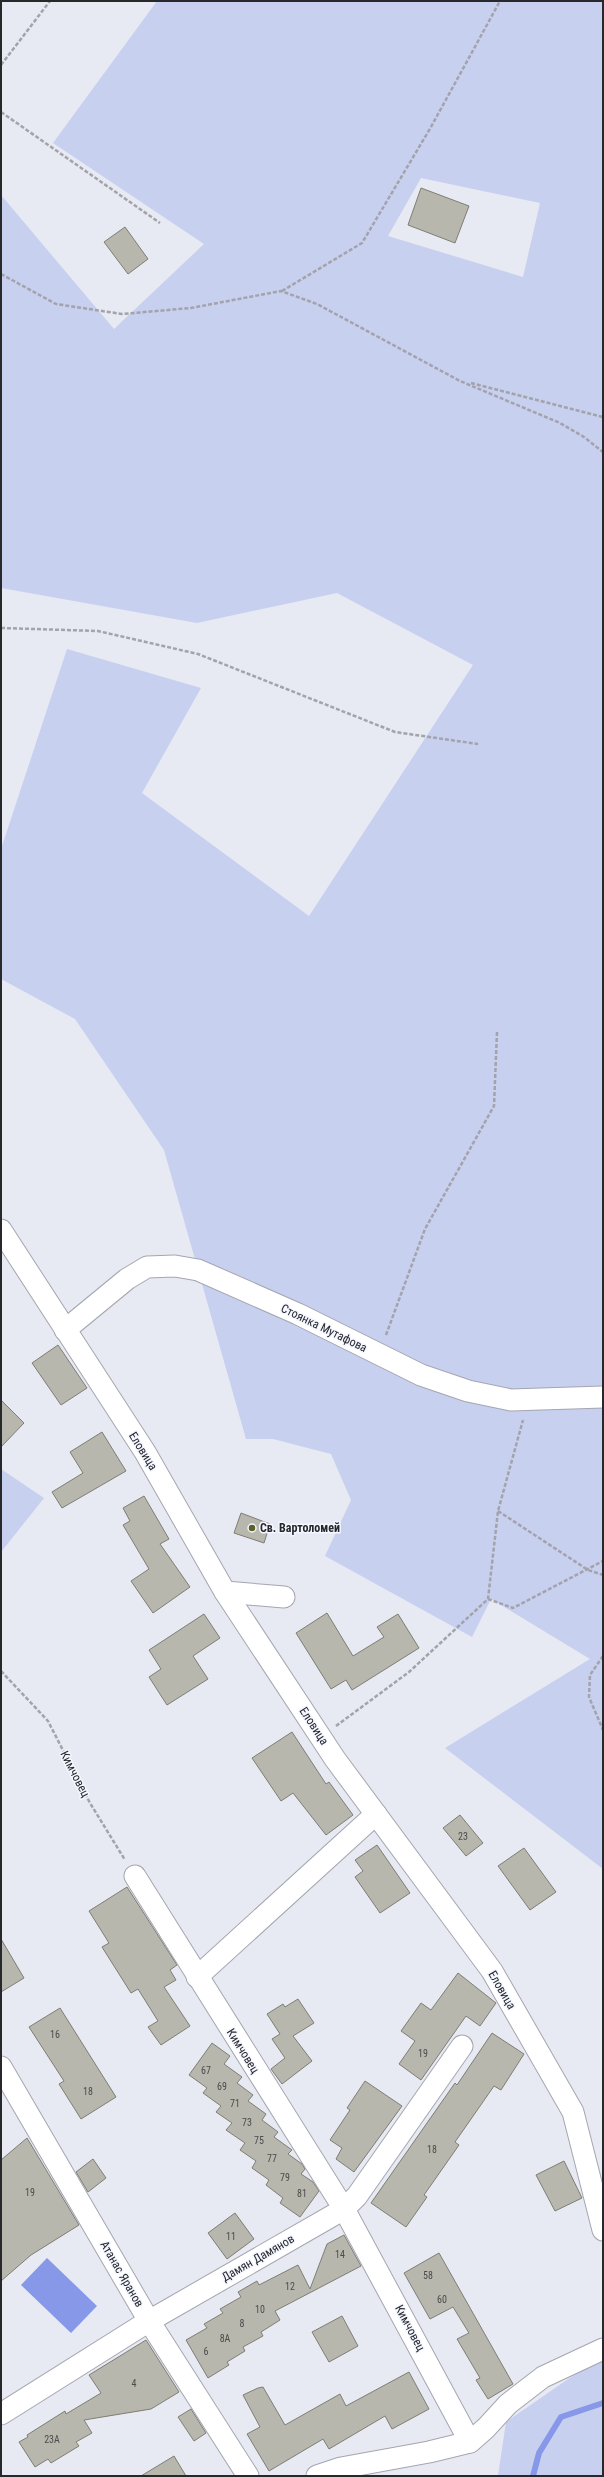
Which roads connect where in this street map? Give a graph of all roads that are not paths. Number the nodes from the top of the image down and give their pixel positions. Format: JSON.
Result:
{"nodes":[{"id":1,"x":1,"y":1230,"type":"edge"},
{"id":2,"x":65,"y":1330,"type":"junction"},
{"id":3,"x":603,"y":1397,"type":"edge"},
{"id":4,"x":225,"y":1592,"type":"junction"},
{"id":5,"x":284,"y":1597,"type":"dead end"},
{"id":6,"x":376,"y":1814,"type":"junction"},
{"id":7,"x":135,"y":1876,"type":"road end"},
{"id":8,"x":197,"y":1977,"type":"junction"},
{"id":9,"x":462,"y":2046,"type":"dead end"},
{"id":10,"x":1,"y":2068,"type":"edge"},
{"id":11,"x":344,"y":2209,"type":"junction"},
{"id":12,"x":603,"y":2230,"type":"edge"},
{"id":13,"x":150,"y":2321,"type":"junction"},
{"id":14,"x":603,"y":2349,"type":"edge"},
{"id":15,"x":1,"y":2414,"type":"edge"},
{"id":16,"x":470,"y":2442,"type":"junction"},
{"id":17,"x":248,"y":2476,"type":"edge"},
{"id":18,"x":316,"y":2476,"type":"edge"}],
"edges":[{"from":1,"to":2,"type":"street","name":"Еловица"},
{"from":2,"to":3,"type":"street","name":"Стоянка Мутафова"},
{"from":2,"to":4,"type":"street","name":"Еловица"},
{"from":4,"to":5,"type":"street"},
{"from":4,"to":6,"type":"street","name":"Еловица"},
{"from":6,"to":8,"type":"street"},
{"from":6,"to":12,"type":"street","name":"Еловица"},
{"from":7,"to":8,"type":"street","name":"Кимчовец"},
{"from":8,"to":11,"type":"street","name":"Кимчовец"},
{"from":9,"to":11,"type":"street","name":"Дамян Дамянов"},
{"from":10,"to":13,"type":"street","name":"Атанас Яранов"},
{"from":11,"to":13,"type":"street","name":"Дамян Дамянов"},
{"from":11,"to":16,"type":"street","name":"Кимчовец"},
{"from":13,"to":15,"type":"street","name":"Дамян Дамянов"},
{"from":13,"to":17,"type":"street","name":"Атанас Яранов"},
{"from":14,"to":16,"type":"street"},
{"from":16,"to":18,"type":"street"}]}
